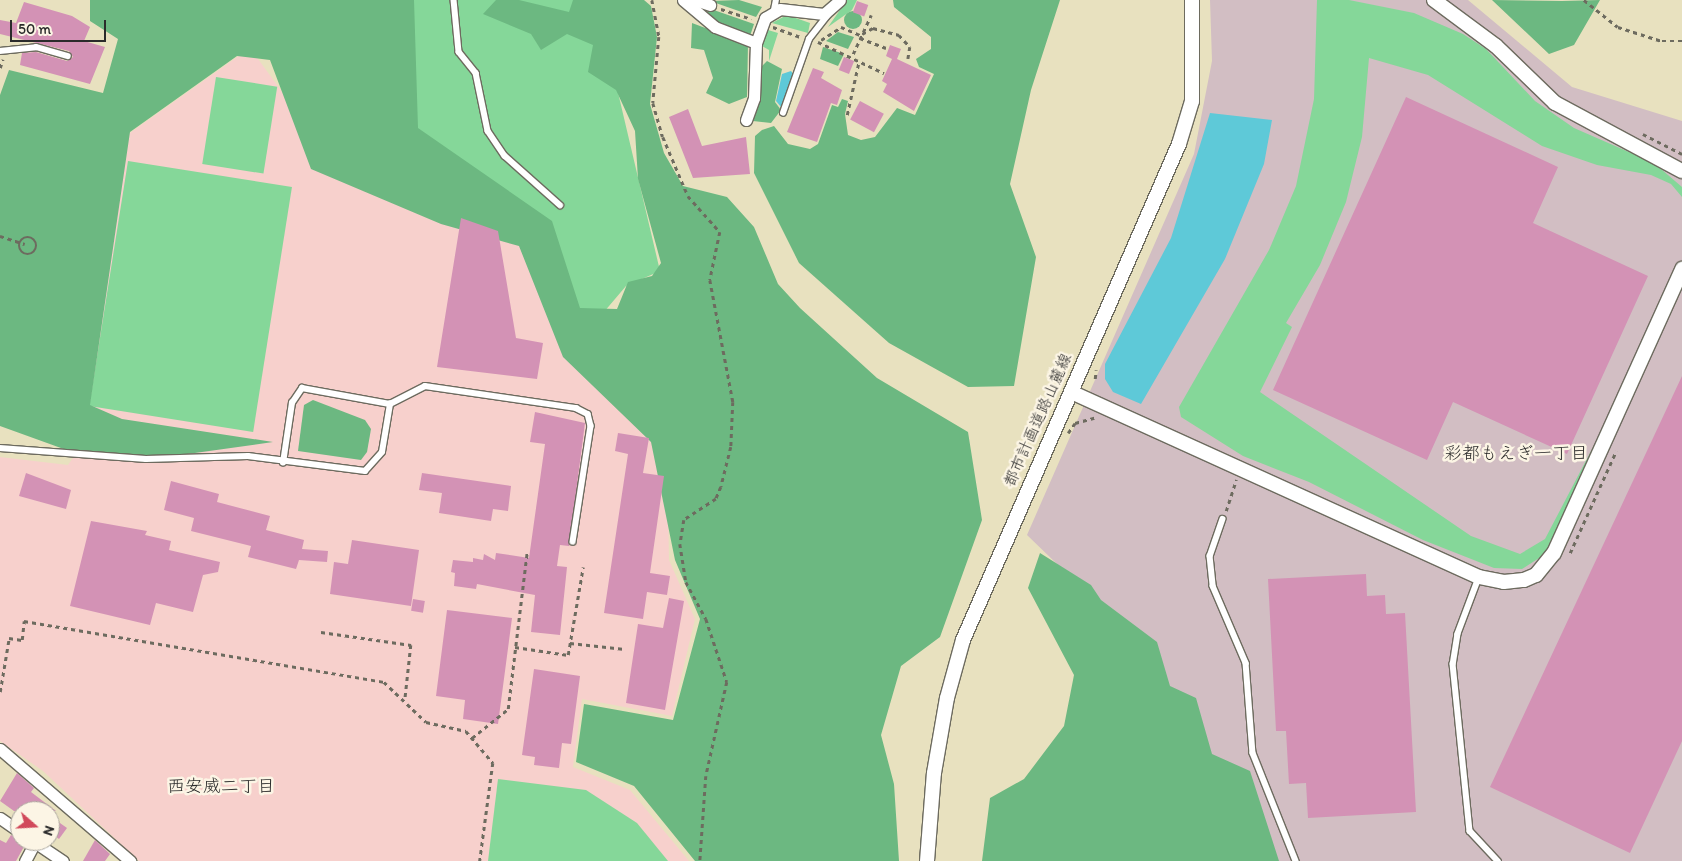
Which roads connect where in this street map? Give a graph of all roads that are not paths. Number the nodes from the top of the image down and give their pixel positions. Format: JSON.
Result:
{"nodes":[{"id":1,"x":454,"y":0,"type":"edge"},
{"id":2,"x":682,"y":0,"type":"edge"},
{"id":3,"x":695,"y":0,"type":"edge"},
{"id":4,"x":1192,"y":0,"type":"edge"},
{"id":5,"x":1434,"y":0,"type":"edge"},
{"id":6,"x":710,"y":5,"type":"road end"},
{"id":7,"x":775,"y":5,"type":"edge"},
{"id":8,"x":836,"y":5,"type":"edge"},
{"id":9,"x":756,"y":43,"type":"junction"},
{"id":10,"x":0,"y":52,"type":"edge"},
{"id":11,"x":68,"y":56,"type":"dead end"},
{"id":12,"x":783,"y":113,"type":"dead end"},
{"id":13,"x":746,"y":120,"type":"dead end"},
{"id":14,"x":1680,"y":162,"type":"edge"},
{"id":15,"x":560,"y":205,"type":"dead end"},
{"id":16,"x":1682,"y":268,"type":"edge"},
{"id":17,"x":1071,"y":392,"type":"junction"},
{"id":18,"x":390,"y":404,"type":"junction"},
{"id":19,"x":0,"y":448,"type":"edge"},
{"id":20,"x":283,"y":463,"type":"junction"},
{"id":21,"x":1223,"y":519,"type":"road end"},
{"id":22,"x":573,"y":542,"type":"dead end"},
{"id":23,"x":1479,"y":577,"type":"junction"},
{"id":24,"x":0,"y":748,"type":"edge"},
{"id":25,"x":48,"y":851,"type":"edge"},
{"id":26,"x":63,"y":861,"type":"edge"},
{"id":27,"x":130,"y":861,"type":"edge"},
{"id":28,"x":927,"y":861,"type":"edge"},
{"id":29,"x":1296,"y":861,"type":"edge"},
{"id":30,"x":1498,"y":861,"type":"edge"}],
"edges":[{"from":1,"to":15,"type":"lane"},
{"from":2,"to":9,"type":"street"},
{"from":3,"to":6,"type":"street"},
{"from":4,"to":17,"type":"street","name":"都市計画道路山麓線"},
{"from":5,"to":14,"type":"street"},
{"from":7,"to":8,"type":"street"},
{"from":7,"to":9,"type":"street"},
{"from":8,"to":12,"type":"lane"},
{"from":9,"to":13,"type":"street"},
{"from":10,"to":11,"type":"lane"},
{"from":16,"to":23,"type":"street"},
{"from":17,"to":23,"type":"street"},
{"from":17,"to":28,"type":"street","name":"都市計画道路山麓線"},
{"from":18,"to":20,"type":"lane"},
{"from":18,"to":20,"type":"lane"},
{"from":18,"to":22,"type":"lane"},
{"from":19,"to":20,"type":"lane"},
{"from":21,"to":29,"type":"lane"},
{"from":23,"to":30,"type":"lane"},
{"from":24,"to":27,"type":"street"},
{"from":25,"to":26,"type":"street"}]}
